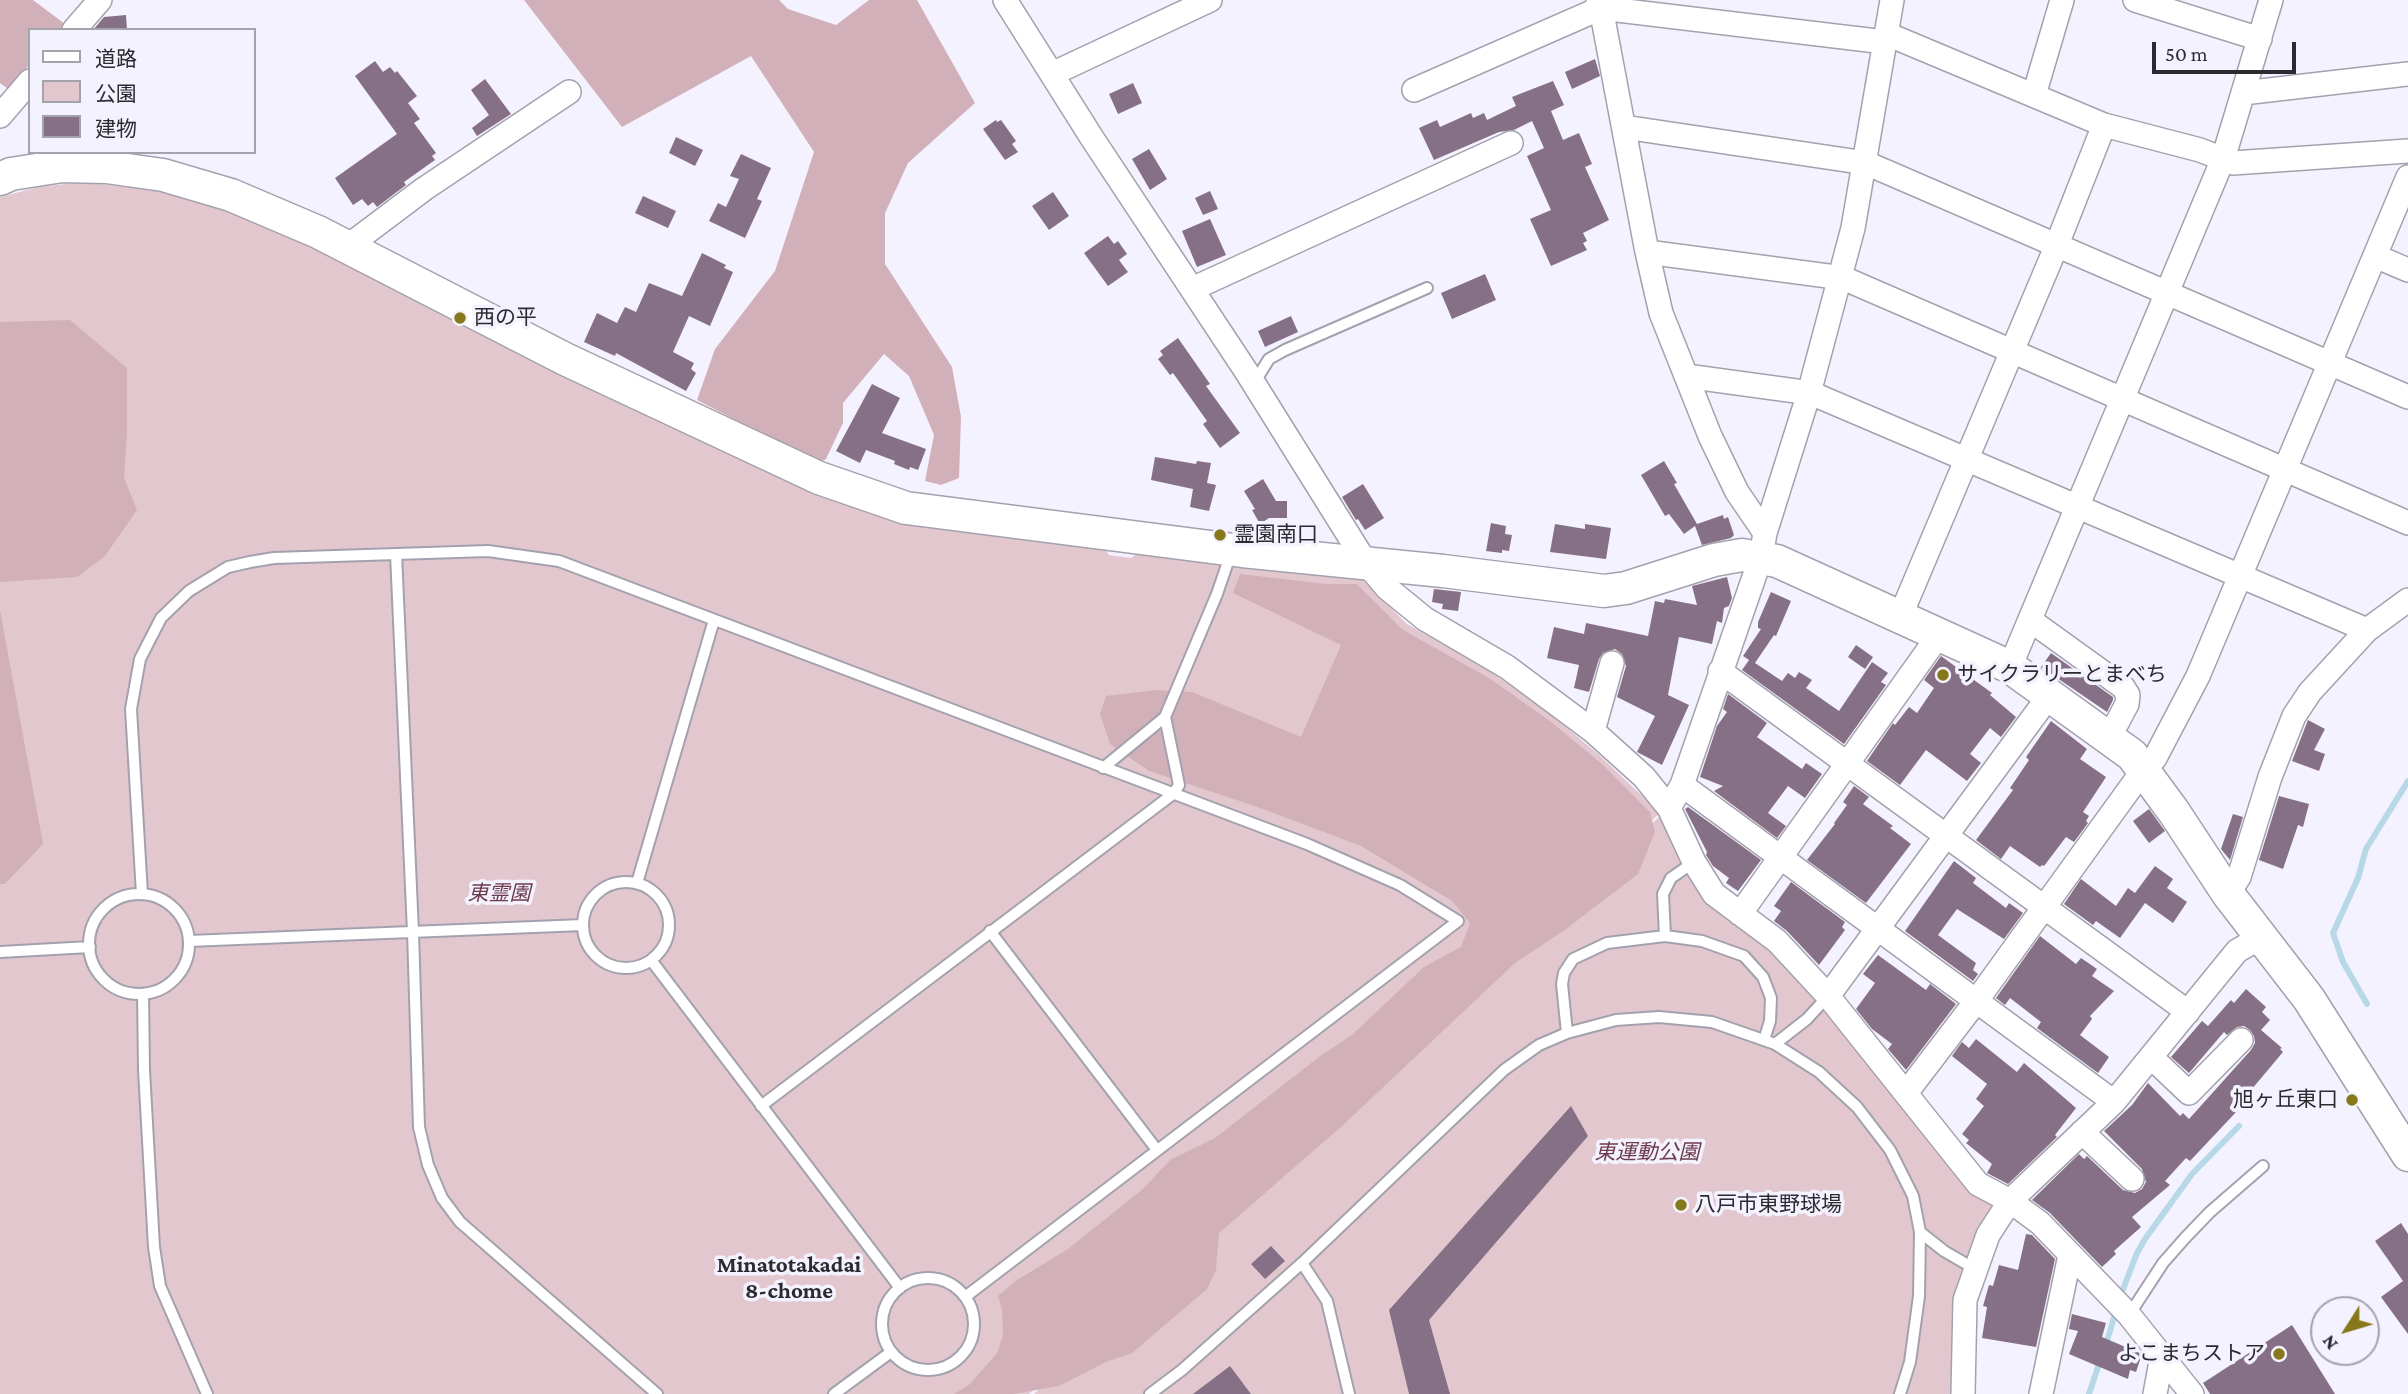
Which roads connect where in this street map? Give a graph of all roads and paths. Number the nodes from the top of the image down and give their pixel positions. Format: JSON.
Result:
{"nodes":[{"id":1,"x":100,"y":0,"type":"edge"},
{"id":2,"x":1005,"y":0,"type":"edge"},
{"id":3,"x":1210,"y":0,"type":"edge"},
{"id":4,"x":1892,"y":0,"type":"edge"},
{"id":5,"x":2062,"y":0,"type":"edge"},
{"id":6,"x":2135,"y":0,"type":"edge"},
{"id":7,"x":2272,"y":0,"type":"edge"},
{"id":8,"x":1599,"y":4,"type":"edge"},
{"id":9,"x":76,"y":28,"type":"edge"},
{"id":10,"x":1886,"y":38,"type":"junction"},
{"id":11,"x":2260,"y":39,"type":"junction"},
{"id":12,"x":1052,"y":74,"type":"junction"},
{"id":13,"x":2408,"y":74,"type":"edge"},
{"id":14,"x":28,"y":84,"type":"edge"},
{"id":15,"x":1413,"y":90,"type":"dead end"},
{"id":16,"x":569,"y":92,"type":"dead end"},
{"id":17,"x":2243,"y":93,"type":"junction"},
{"id":18,"x":2034,"y":95,"type":"junction"},
{"id":19,"x":0,"y":116,"type":"edge"},
{"id":20,"x":2104,"y":124,"type":"junction"},
{"id":21,"x":1624,"y":127,"type":"junction"},
{"id":22,"x":1511,"y":143,"type":"dead end"},
{"id":23,"x":2408,"y":151,"type":"edge"},
{"id":24,"x":2223,"y":159,"type":"junction"},
{"id":25,"x":1866,"y":163,"type":"junction"},
{"id":26,"x":2408,"y":177,"type":"edge"},
{"id":27,"x":0,"y":179,"type":"edge"},
{"id":28,"x":347,"y":247,"type":"junction"},
{"id":29,"x":2056,"y":247,"type":"junction"},
{"id":30,"x":1647,"y":252,"type":"junction"},
{"id":31,"x":2375,"y":256,"type":"junction"},
{"id":32,"x":2408,"y":270,"type":"edge"},
{"id":33,"x":1840,"y":278,"type":"junction"},
{"id":34,"x":1427,"y":288,"type":"dead end"},
{"id":35,"x":1192,"y":289,"type":"junction"},
{"id":36,"x":2166,"y":294,"type":"junction"},
{"id":37,"x":2011,"y":351,"type":"junction"},
{"id":38,"x":2330,"y":363,"type":"junction"},
{"id":39,"x":1686,"y":376,"type":"junction"},
{"id":40,"x":1254,"y":383,"type":"junction"},
{"id":41,"x":1809,"y":393,"type":"junction"},
{"id":42,"x":2408,"y":397,"type":"edge"},
{"id":43,"x":2122,"y":400,"type":"junction"},
{"id":44,"x":1966,"y":458,"type":"junction"},
{"id":45,"x":2286,"y":471,"type":"junction"},
{"id":46,"x":2077,"y":506,"type":"junction"},
{"id":47,"x":2408,"y":523,"type":"edge"},
{"id":48,"x":1763,"y":545,"type":"junction"},
{"id":49,"x":1232,"y":550,"type":"junction"},
{"id":50,"x":396,"y":554,"type":"junction"},
{"id":51,"x":1366,"y":563,"type":"junction"},
{"id":52,"x":2240,"y":577,"type":"junction"},
{"id":53,"x":2408,"y":600,"type":"edge"},
{"id":54,"x":1900,"y":617,"type":"junction"},
{"id":55,"x":2030,"y":620,"type":"junction"},
{"id":56,"x":714,"y":621,"type":"junction"},
{"id":57,"x":2367,"y":630,"type":"junction"},
{"id":58,"x":1939,"y":635,"type":"junction"},
{"id":59,"x":1612,"y":663,"type":"dead end"},
{"id":60,"x":2010,"y":667,"type":"junction"},
{"id":61,"x":1720,"y":671,"type":"junction"},
{"id":62,"x":2049,"y":696,"type":"junction"},
{"id":63,"x":1165,"y":717,"type":"junction"},
{"id":64,"x":1593,"y":731,"type":"junction"},
{"id":65,"x":2109,"y":738,"type":"junction"},
{"id":66,"x":1849,"y":764,"type":"junction"},
{"id":67,"x":1103,"y":768,"type":"junction"},
{"id":68,"x":2144,"y":769,"type":"junction"},
{"id":69,"x":1682,"y":785,"type":"junction"},
{"id":70,"x":1173,"y":794,"type":"junction"},
{"id":71,"x":1669,"y":808,"type":"junction"},
{"id":72,"x":1948,"y":835,"type":"junction"},
{"id":73,"x":1781,"y":859,"type":"junction"},
{"id":74,"x":1694,"y":862,"type":"junction"},
{"id":75,"x":637,"y":883,"type":"junction"},
{"id":76,"x":142,"y":894,"type":"junction"},
{"id":77,"x":2228,"y":894,"type":"junction"},
{"id":78,"x":2045,"y":907,"type":"junction"},
{"id":79,"x":1740,"y":914,"type":"junction"},
{"id":80,"x":583,"y":925,"type":"junction"},
{"id":81,"x":1878,"y":928,"type":"junction"},
{"id":82,"x":990,"y":930,"type":"junction"},
{"id":83,"x":413,"y":932,"type":"junction"},
{"id":84,"x":1665,"y":936,"type":"junction"},
{"id":85,"x":2261,"y":936,"type":"junction"},
{"id":86,"x":189,"y":941,"type":"junction"},
{"id":87,"x":90,"y":947,"type":"junction"},
{"id":88,"x":0,"y":952,"type":"edge"},
{"id":89,"x":651,"y":960,"type":"junction"},
{"id":90,"x":143,"y":994,"type":"junction"},
{"id":91,"x":1828,"y":996,"type":"junction"},
{"id":92,"x":1977,"y":1000,"type":"junction"},
{"id":93,"x":2188,"y":1012,"type":"junction"},
{"id":94,"x":1567,"y":1033,"type":"junction"},
{"id":95,"x":1763,"y":1040,"type":"junction"},
{"id":96,"x":2241,"y":1040,"type":"dead end"},
{"id":97,"x":1775,"y":1044,"type":"junction"},
{"id":98,"x":2151,"y":1057,"type":"junction"},
{"id":99,"x":1906,"y":1093,"type":"junction"},
{"id":100,"x":2114,"y":1102,"type":"junction"},
{"id":101,"x":761,"y":1106,"type":"junction"},
{"id":102,"x":2082,"y":1132,"type":"junction"},
{"id":103,"x":1157,"y":1150,"type":"junction"},
{"id":104,"x":2408,"y":1155,"type":"edge"},
{"id":105,"x":2263,"y":1166,"type":"dead end"},
{"id":106,"x":2132,"y":1179,"type":"dead end"},
{"id":107,"x":2010,"y":1201,"type":"junction"},
{"id":108,"x":1920,"y":1233,"type":"junction"},
{"id":109,"x":2070,"y":1255,"type":"junction"},
{"id":110,"x":1302,"y":1263,"type":"junction"},
{"id":111,"x":1975,"y":1269,"type":"junction"},
{"id":112,"x":900,"y":1288,"type":"junction"},
{"id":113,"x":965,"y":1297,"type":"junction"},
{"id":114,"x":2129,"y":1315,"type":"junction"},
{"id":115,"x":891,"y":1352,"type":"junction"},
{"id":116,"x":2162,"y":1356,"type":"junction"},
{"id":117,"x":207,"y":1394,"type":"edge"},
{"id":118,"x":657,"y":1394,"type":"edge"},
{"id":119,"x":834,"y":1394,"type":"edge"},
{"id":120,"x":1150,"y":1394,"type":"edge"},
{"id":121,"x":1349,"y":1394,"type":"edge"},
{"id":122,"x":1900,"y":1394,"type":"edge"},
{"id":123,"x":1963,"y":1394,"type":"edge"},
{"id":124,"x":2041,"y":1394,"type":"edge"},
{"id":125,"x":2155,"y":1394,"type":"edge"},
{"id":126,"x":2192,"y":1394,"type":"edge"}],
"edges":[{"from":1,"to":9,"type":"street"},
{"from":2,"to":12,"type":"street"},
{"from":3,"to":12,"type":"street"},
{"from":4,"to":10,"type":"street"},
{"from":5,"to":18,"type":"street"},
{"from":6,"to":11,"type":"street"},
{"from":7,"to":11,"type":"street"},
{"from":8,"to":10,"type":"street"},
{"from":8,"to":15,"type":"street"},
{"from":8,"to":21,"type":"street"},
{"from":10,"to":18,"type":"street"},
{"from":10,"to":25,"type":"street"},
{"from":11,"to":17,"type":"street"},
{"from":12,"to":35,"type":"street"},
{"from":13,"to":17,"type":"street"},
{"from":14,"to":19,"type":"street"},
{"from":16,"to":28,"type":"street"},
{"from":17,"to":24,"type":"street"},
{"from":18,"to":20,"type":"street"},
{"from":20,"to":24,"type":"street"},
{"from":20,"to":29,"type":"street"},
{"from":21,"to":25,"type":"street"},
{"from":21,"to":30,"type":"street"},
{"from":22,"to":35,"type":"street"},
{"from":23,"to":24,"type":"street"},
{"from":24,"to":36,"type":"street"},
{"from":25,"to":29,"type":"street"},
{"from":25,"to":33,"type":"street"},
{"from":26,"to":31,"type":"street"},
{"from":27,"to":28,"type":"street"},
{"from":28,"to":49,"type":"street"},
{"from":29,"to":36,"type":"street"},
{"from":29,"to":37,"type":"street"},
{"from":30,"to":33,"type":"street"},
{"from":30,"to":39,"type":"street"},
{"from":31,"to":32,"type":"street"},
{"from":31,"to":38,"type":"street"},
{"from":33,"to":37,"type":"street"},
{"from":33,"to":41,"type":"street"},
{"from":34,"to":40,"type":"lane"},
{"from":35,"to":40,"type":"street"},
{"from":36,"to":38,"type":"street"},
{"from":36,"to":43,"type":"street"},
{"from":37,"to":43,"type":"street"},
{"from":37,"to":44,"type":"street"},
{"from":38,"to":42,"type":"street"},
{"from":38,"to":45,"type":"street"},
{"from":39,"to":41,"type":"street"},
{"from":39,"to":48,"type":"street"},
{"from":40,"to":51,"type":"street"},
{"from":41,"to":44,"type":"street"},
{"from":41,"to":48,"type":"street"},
{"from":43,"to":45,"type":"street"},
{"from":43,"to":46,"type":"street"},
{"from":44,"to":46,"type":"street"},
{"from":44,"to":54,"type":"street"},
{"from":45,"to":47,"type":"street"},
{"from":45,"to":52,"type":"street"},
{"from":46,"to":52,"type":"street"},
{"from":46,"to":55,"type":"street"},
{"from":48,"to":51,"type":"street"},
{"from":48,"to":54,"type":"street"},
{"from":48,"to":61,"type":"street"},
{"from":49,"to":51,"type":"street"},
{"from":49,"to":63,"type":"lane"},
{"from":50,"to":56,"type":"lane"},
{"from":50,"to":76,"type":"lane"},
{"from":50,"to":83,"type":"lane"},
{"from":51,"to":64,"type":"street"},
{"from":52,"to":57,"type":"street"},
{"from":52,"to":68,"type":"street"},
{"from":53,"to":57,"type":"street"},
{"from":54,"to":58,"type":"street"},
{"from":55,"to":60,"type":"street"},
{"from":55,"to":65,"type":"street"},
{"from":56,"to":67,"type":"lane"},
{"from":56,"to":75,"type":"lane"},
{"from":57,"to":77,"type":"street"},
{"from":58,"to":60,"type":"street"},
{"from":58,"to":66,"type":"street"},
{"from":59,"to":64,"type":"street"},
{"from":60,"to":62,"type":"street"},
{"from":61,"to":66,"type":"street"},
{"from":61,"to":69,"type":"street"},
{"from":62,"to":65,"type":"street"},
{"from":62,"to":72,"type":"street"},
{"from":63,"to":67,"type":"lane"},
{"from":63,"to":70,"type":"lane"},
{"from":64,"to":71,"type":"street"},
{"from":65,"to":68,"type":"street"},
{"from":66,"to":72,"type":"street"},
{"from":66,"to":73,"type":"street"},
{"from":67,"to":70,"type":"lane"},
{"from":68,"to":77,"type":"street"},
{"from":68,"to":78,"type":"street"},
{"from":69,"to":71,"type":"street"},
{"from":69,"to":73,"type":"street"},
{"from":70,"to":82,"type":"lane"},
{"from":70,"to":103,"type":"lane"},
{"from":71,"to":74,"type":"street"},
{"from":72,"to":78,"type":"street"},
{"from":72,"to":81,"type":"street"},
{"from":73,"to":79,"type":"street"},
{"from":73,"to":81,"type":"street"},
{"from":74,"to":79,"type":"street"},
{"from":74,"to":84,"type":"lane"},
{"from":75,"to":80,"type":"lane"},
{"from":75,"to":89,"type":"lane"},
{"from":76,"to":86,"type":"lane"},
{"from":76,"to":87,"type":"lane"},
{"from":77,"to":85,"type":"street"},
{"from":78,"to":92,"type":"street"},
{"from":78,"to":93,"type":"street"},
{"from":79,"to":91,"type":"street"},
{"from":80,"to":83,"type":"lane"},
{"from":80,"to":89,"type":"lane"},
{"from":81,"to":91,"type":"street"},
{"from":81,"to":92,"type":"street"},
{"from":82,"to":101,"type":"lane"},
{"from":82,"to":103,"type":"lane"},
{"from":83,"to":86,"type":"lane"},
{"from":83,"to":118,"type":"lane"},
{"from":84,"to":94,"type":"lane"},
{"from":84,"to":95,"type":"lane"},
{"from":85,"to":93,"type":"street"},
{"from":85,"to":104,"type":"street"},
{"from":86,"to":90,"type":"lane"},
{"from":87,"to":88,"type":"lane"},
{"from":87,"to":90,"type":"lane"},
{"from":89,"to":101,"type":"lane"},
{"from":90,"to":117,"type":"lane"},
{"from":91,"to":97,"type":"lane"},
{"from":91,"to":99,"type":"street"},
{"from":92,"to":99,"type":"street"},
{"from":92,"to":100,"type":"street"},
{"from":93,"to":98,"type":"street"},
{"from":94,"to":95,"type":"lane"},
{"from":94,"to":110,"type":"lane"},
{"from":95,"to":97,"type":"lane"},
{"from":96,"to":98,"type":"street"},
{"from":97,"to":108,"type":"lane"},
{"from":98,"to":100,"type":"street"},
{"from":99,"to":107,"type":"street"},
{"from":100,"to":102,"type":"street"},
{"from":101,"to":112,"type":"lane"},
{"from":102,"to":106,"type":"street"},
{"from":102,"to":107,"type":"street"},
{"from":103,"to":113,"type":"lane"},
{"from":105,"to":114,"type":"lane"},
{"from":107,"to":109,"type":"street"},
{"from":107,"to":111,"type":"street"},
{"from":108,"to":111,"type":"lane"},
{"from":108,"to":122,"type":"lane"},
{"from":109,"to":114,"type":"street"},
{"from":109,"to":124,"type":"street"},
{"from":110,"to":120,"type":"lane"},
{"from":110,"to":121,"type":"lane"},
{"from":111,"to":123,"type":"street"},
{"from":112,"to":113,"type":"lane"},
{"from":112,"to":115,"type":"lane"},
{"from":113,"to":115,"type":"lane"},
{"from":114,"to":116,"type":"street"},
{"from":115,"to":119,"type":"lane"},
{"from":116,"to":125,"type":"street"},
{"from":116,"to":126,"type":"street"}]}
